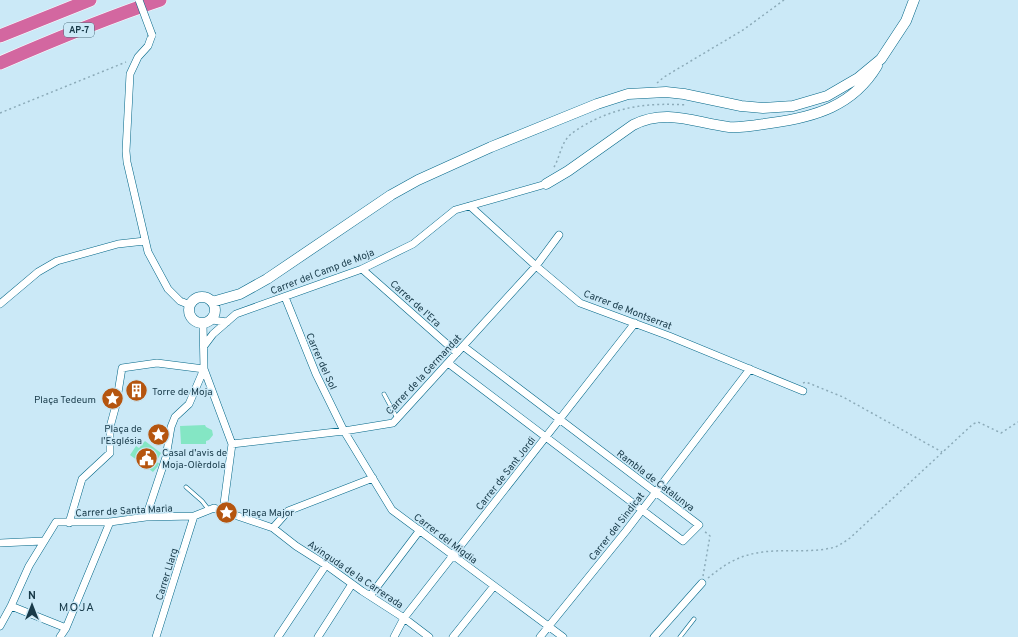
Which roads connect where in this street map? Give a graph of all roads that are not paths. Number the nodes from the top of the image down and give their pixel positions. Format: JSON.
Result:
{"nodes":[{"id":1,"x":90,"y":0,"type":"edge"},
{"id":2,"x":139,"y":0,"type":"edge"},
{"id":3,"x":160,"y":0,"type":"edge"},
{"id":4,"x":914,"y":0,"type":"edge"},
{"id":5,"x":0,"y":36,"type":"edge"},
{"id":6,"x":881,"y":59,"type":"junction"},
{"id":7,"x":0,"y":63,"type":"edge"},
{"id":8,"x":546,"y":184,"type":"joint"},
{"id":9,"x":470,"y":206,"type":"junction"},
{"id":10,"x":558,"y":235,"type":"dead end"},
{"id":11,"x":145,"y":241,"type":"junction"},
{"id":12,"x":536,"y":266,"type":"junction"},
{"id":13,"x":362,"y":269,"type":"junction"},
{"id":14,"x":284,"y":297,"type":"junction"},
{"id":15,"x":212,"y":302,"type":"junction"},
{"id":16,"x":0,"y":304,"type":"edge"},
{"id":17,"x":190,"y":305,"type":"junction"},
{"id":18,"x":207,"y":322,"type":"junction"},
{"id":19,"x":227,"y":322,"type":"junction"},
{"id":20,"x":635,"y":323,"type":"junction"},
{"id":21,"x":204,"y":346,"type":"junction"},
{"id":22,"x":463,"y":346,"type":"junction"},
{"id":23,"x":456,"y":353,"type":"junction"},
{"id":24,"x":448,"y":363,"type":"junction"},
{"id":25,"x":204,"y":369,"type":"junction"},
{"id":26,"x":750,"y":369,"type":"junction"},
{"id":27,"x":803,"y":391,"type":"dead end"},
{"id":28,"x":384,"y":394,"type":"dead end"},
{"id":29,"x":397,"y":419,"type":"junction"},
{"id":30,"x":560,"y":419,"type":"junction"},
{"id":31,"x":344,"y":431,"type":"junction"},
{"id":32,"x":546,"y":437,"type":"junction"},
{"id":33,"x":232,"y":444,"type":"junction"},
{"id":34,"x":373,"y":478,"type":"junction"},
{"id":35,"x":186,"y":487,"type":"dead end"},
{"id":36,"x":656,"y":492,"type":"junction"},
{"id":37,"x":209,"y":510,"type":"junction"},
{"id":38,"x":642,"y":510,"type":"junction"},
{"id":39,"x":223,"y":511,"type":"junction"},
{"id":40,"x":194,"y":516,"type":"junction"},
{"id":41,"x":146,"y":517,"type":"junction"},
{"id":42,"x":110,"y":522,"type":"junction"},
{"id":43,"x":69,"y":523,"type":"junction"},
{"id":44,"x":273,"y":528,"type":"junction"},
{"id":45,"x":420,"y":530,"type":"junction"},
{"id":46,"x":43,"y":541,"type":"junction"},
{"id":47,"x":0,"y":543,"type":"edge"},
{"id":48,"x":453,"y":555,"type":"junction"},
{"id":49,"x":326,"y":565,"type":"junction"},
{"id":50,"x":702,"y":583,"type":"road end"},
{"id":51,"x":352,"y":584,"type":"junction"},
{"id":52,"x":494,"y":586,"type":"junction"},
{"id":53,"x":370,"y":596,"type":"junction"},
{"id":54,"x":11,"y":606,"type":"junction"},
{"id":55,"x":404,"y":618,"type":"junction"},
{"id":56,"x":694,"y":619,"type":"dead end"},
{"id":57,"x":0,"y":626,"type":"edge"},
{"id":58,"x":549,"y":627,"type":"junction"},
{"id":59,"x":66,"y":628,"type":"junction"},
{"id":60,"x":60,"y":637,"type":"edge"},
{"id":61,"x":156,"y":637,"type":"edge"},
{"id":62,"x":278,"y":637,"type":"edge"},
{"id":63,"x":318,"y":637,"type":"edge"},
{"id":64,"x":394,"y":637,"type":"edge"},
{"id":65,"x":429,"y":637,"type":"edge"},
{"id":66,"x":453,"y":637,"type":"edge"},
{"id":67,"x":540,"y":637,"type":"edge"},
{"id":68,"x":563,"y":637,"type":"edge"},
{"id":69,"x":654,"y":637,"type":"edge"},
{"id":70,"x":680,"y":637,"type":"edge"}],
"edges":[{"from":1,"to":5,"type":"highway","number":"AP-7"},
{"from":2,"to":11,"type":"street","bridge":true},
{"from":3,"to":7,"type":"highway","number":"AP-7"},
{"from":4,"to":6,"type":"street"},
{"from":6,"to":8,"type":"street"},
{"from":6,"to":15,"type":"street"},
{"from":8,"to":9,"type":"street","name":"Carrer del Camp de Moja"},
{"from":9,"to":12,"type":"street","name":"Carrer de Montserrat"},
{"from":9,"to":13,"type":"street","name":"Carrer del Camp de Moja"},
{"from":10,"to":12,"type":"street","name":"Carrer de la Germandat"},
{"from":11,"to":16,"type":"street"},
{"from":11,"to":17,"type":"street"},
{"from":12,"to":20,"type":"street","name":"Carrer de Montserrat"},
{"from":12,"to":22,"type":"street","name":"Carrer de la Germandat"},
{"from":13,"to":14,"type":"street","name":"Carrer del Camp de Moja"},
{"from":13,"to":23,"type":"street","name":"Carrer de l'Era"},
{"from":14,"to":19,"type":"street","name":"Carrer del Camp de Moja"},
{"from":14,"to":31,"type":"street","name":"Carrer del Sol"},
{"from":15,"to":17,"type":"street"},
{"from":15,"to":18,"type":"street"},
{"from":17,"to":18,"type":"street"},
{"from":18,"to":19,"type":"street"},
{"from":18,"to":21,"type":"street"},
{"from":19,"to":21,"type":"street","name":"Carrer del Camp de Moja"},
{"from":20,"to":26,"type":"street","name":"Carrer de Montserrat"},
{"from":20,"to":30,"type":"street","name":"Carrer de Sant Jordi"},
{"from":21,"to":25,"type":"street"},
{"from":22,"to":23,"type":"street","name":"Carrer de la Germandat"},
{"from":22,"to":30,"type":"street","name":"Rambla de Catalunya"},
{"from":23,"to":24,"type":"street","name":"Carrer de la Germandat"},
{"from":24,"to":29,"type":"street","name":"Carrer de la Germandat"},
{"from":24,"to":32,"type":"street","name":"Rambla de Catalunya"},
{"from":25,"to":33,"type":"street"},
{"from":25,"to":41,"type":"street"},
{"from":25,"to":43,"type":"street"},
{"from":26,"to":27,"type":"street","name":"Carrer de Montserrat"},
{"from":26,"to":36,"type":"street","name":"Carrer del Sindicat"},
{"from":28,"to":29,"type":"lane"},
{"from":29,"to":31,"type":"street","name":"Carrer de la Germandat"},
{"from":30,"to":32,"type":"street","name":"Carrer de Sant Jordi"},
{"from":30,"to":36,"type":"street","name":"Rambla de Catalunya"},
{"from":31,"to":33,"type":"street","name":"Carrer de la Germandat"},
{"from":31,"to":34,"type":"street","name":"Carrer del Migdia"},
{"from":32,"to":38,"type":"street","name":"Rambla de Catalunya"},
{"from":32,"to":48,"type":"street","name":"Carrer de Sant Jordi"},
{"from":33,"to":39,"type":"street"},
{"from":34,"to":44,"type":"street"},
{"from":34,"to":45,"type":"street","name":"Carrer del Migdia"},
{"from":35,"to":37,"type":"lane"},
{"from":36,"to":38,"type":"street","name":"Carrer del Sindicat"},
{"from":36,"to":38,"type":"street","name":"Rambla de Catalunya"},
{"from":37,"to":39,"type":"street"},
{"from":37,"to":40,"type":"street"},
{"from":38,"to":58,"type":"street","name":"Carrer del Sindicat"},
{"from":39,"to":44,"type":"street"},
{"from":40,"to":41,"type":"street","name":"Carrer de Santa Maria"},
{"from":40,"to":61,"type":"street","name":"Carrer Llarg"},
{"from":41,"to":42,"type":"street","name":"Carrer de Santa Maria"},
{"from":42,"to":43,"type":"street","name":"Carrer de Santa Maria"},
{"from":42,"to":59,"type":"street"},
{"from":43,"to":46,"type":"street","name":"Carrer de Santa Maria"},
{"from":44,"to":49,"type":"street","name":"Avinguda de la Carrerada"},
{"from":45,"to":48,"type":"street","name":"Carrer del Migdia"},
{"from":45,"to":53,"type":"street"},
{"from":46,"to":47,"type":"street"},
{"from":46,"to":54,"type":"street"},
{"from":48,"to":52,"type":"street","name":"Carrer del Migdia"},
{"from":48,"to":55,"type":"street","name":"Carrer de Sant Jordi"},
{"from":49,"to":51,"type":"street","name":"Avinguda de la Carrerada"},
{"from":49,"to":62,"type":"street"},
{"from":50,"to":69,"type":"street"},
{"from":51,"to":53,"type":"street","name":"Avinguda de la Carrerada"},
{"from":51,"to":63,"type":"street"},
{"from":52,"to":58,"type":"street","name":"Carrer del Migdia"},
{"from":52,"to":66,"type":"street"},
{"from":53,"to":55,"type":"street","name":"Avinguda de la Carrerada"},
{"from":54,"to":57,"type":"street"},
{"from":54,"to":59,"type":"street"},
{"from":55,"to":64,"type":"street","name":"Carrer de Sant Jordi"},
{"from":55,"to":65,"type":"street","name":"Avinguda de la Carrerada"},
{"from":56,"to":70,"type":"lane"},
{"from":58,"to":67,"type":"street","name":"Carrer del Sindicat"},
{"from":58,"to":68,"type":"street","name":"Carrer del Migdia"},
{"from":59,"to":60,"type":"street"}]}
